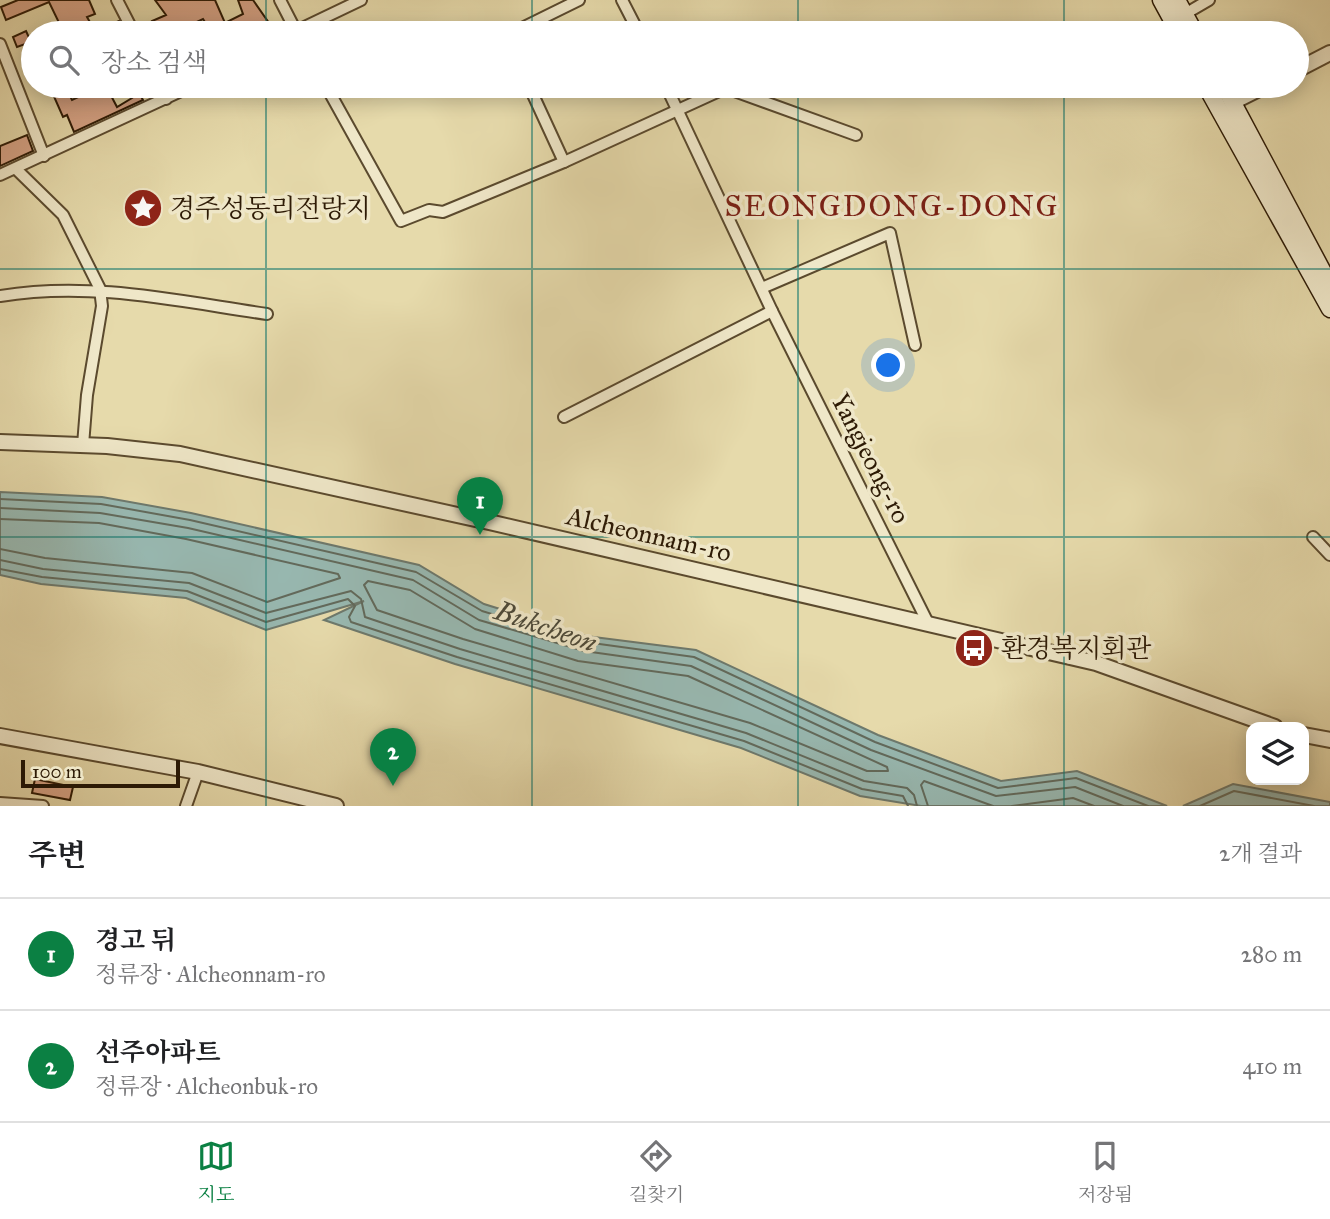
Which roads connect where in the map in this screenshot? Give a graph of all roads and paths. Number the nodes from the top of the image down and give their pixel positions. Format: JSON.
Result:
{"nodes":[{"id":1,"x":117,"y":0,"type":"edge"},
{"id":2,"x":280,"y":0,"type":"edge"},
{"id":3,"x":361,"y":0,"type":"edge"},
{"id":4,"x":579,"y":0,"type":"edge"},
{"id":5,"x":622,"y":0,"type":"edge"},
{"id":6,"x":1161,"y":0,"type":"edge"},
{"id":7,"x":1209,"y":0,"type":"edge"},
{"id":8,"x":1181,"y":7,"type":"edge"},
{"id":9,"x":128,"y":21,"type":"edge"},
{"id":10,"x":290,"y":21,"type":"edge"},
{"id":11,"x":319,"y":21,"type":"edge"},
{"id":12,"x":536,"y":21,"type":"edge"},
{"id":13,"x":633,"y":21,"type":"edge"},
{"id":14,"x":1172,"y":21,"type":"edge"},
{"id":15,"x":0,"y":44,"type":"edge"},
{"id":16,"x":1330,"y":53,"type":"edge"},
{"id":17,"x":1309,"y":64,"type":"edge"},
{"id":18,"x":21,"y":97,"type":"edge"},
{"id":19,"x":21,"y":98,"type":"edge"},
{"id":20,"x":333,"y":98,"type":"edge"},
{"id":21,"x":535,"y":98,"type":"edge"},
{"id":22,"x":672,"y":98,"type":"edge"},
{"id":23,"x":704,"y":98,"type":"edge"},
{"id":24,"x":754,"y":98,"type":"edge"},
{"id":25,"x":1213,"y":98,"type":"edge"},
{"id":26,"x":1231,"y":98,"type":"edge"},
{"id":27,"x":1241,"y":98,"type":"edge"},
{"id":28,"x":166,"y":99,"type":"edge"},
{"id":29,"x":1233,"y":102,"type":"junction"},
{"id":30,"x":678,"y":110,"type":"junction"},
{"id":31,"x":856,"y":135,"type":"dead end"},
{"id":32,"x":44,"y":156,"type":"junction"},
{"id":33,"x":564,"y":162,"type":"junction"},
{"id":34,"x":16,"y":169,"type":"junction"},
{"id":35,"x":0,"y":175,"type":"edge"},
{"id":36,"x":1330,"y":285,"type":"edge"},
{"id":37,"x":762,"y":288,"type":"junction"},
{"id":38,"x":100,"y":289,"type":"junction"},
{"id":39,"x":0,"y":296,"type":"edge"},
{"id":40,"x":1330,"y":309,"type":"edge"},
{"id":41,"x":772,"y":311,"type":"junction"},
{"id":42,"x":267,"y":314,"type":"dead end"},
{"id":43,"x":915,"y":345,"type":"dead end"},
{"id":44,"x":564,"y":417,"type":"dead end"},
{"id":45,"x":0,"y":442,"type":"edge"},
{"id":46,"x":83,"y":445,"type":"junction"},
{"id":47,"x":1313,"y":537,"type":"dead end"},
{"id":48,"x":1330,"y":555,"type":"edge"},
{"id":49,"x":929,"y":625,"type":"junction"},
{"id":50,"x":1261,"y":722,"type":"edge"},
{"id":51,"x":1309,"y":735,"type":"edge"},
{"id":52,"x":0,"y":736,"type":"edge"},
{"id":53,"x":1330,"y":740,"type":"edge"},
{"id":54,"x":198,"y":772,"type":"junction"},
{"id":55,"x":0,"y":803,"type":"edge"},
{"id":56,"x":43,"y":806,"type":"edge"},
{"id":57,"x":186,"y":806,"type":"edge"},
{"id":58,"x":336,"y":806,"type":"edge"}],
"edges":[{"from":1,"to":9,"type":"street"},
{"from":2,"to":10,"type":"street"},
{"from":3,"to":11,"type":"street"},
{"from":4,"to":12,"type":"street"},
{"from":5,"to":13,"type":"street"},
{"from":6,"to":14,"type":"main road"},
{"from":7,"to":8,"type":"street"},
{"from":15,"to":18,"type":"street"},
{"from":16,"to":17,"type":"street"},
{"from":19,"to":32,"type":"street"},
{"from":20,"to":33,"type":"street"},
{"from":21,"to":33,"type":"street"},
{"from":22,"to":30,"type":"street","name":"Yangjeong-ro"},
{"from":23,"to":30,"type":"street"},
{"from":24,"to":31,"type":"street"},
{"from":25,"to":40,"type":"main road"},
{"from":26,"to":29,"type":"main road"},
{"from":27,"to":29,"type":"street"},
{"from":28,"to":32,"type":"street"},
{"from":29,"to":36,"type":"main road"},
{"from":30,"to":33,"type":"street"},
{"from":30,"to":37,"type":"street","name":"Yangjeong-ro"},
{"from":32,"to":34,"type":"street"},
{"from":34,"to":35,"type":"street"},
{"from":34,"to":38,"type":"street"},
{"from":37,"to":41,"type":"street","name":"Yangjeong-ro"},
{"from":37,"to":43,"type":"street"},
{"from":38,"to":39,"type":"street"},
{"from":38,"to":42,"type":"street"},
{"from":38,"to":46,"type":"street"},
{"from":41,"to":44,"type":"street"},
{"from":41,"to":49,"type":"street","name":"Yangjeong-ro"},
{"from":45,"to":46,"type":"street","name":"Alcheonnam-ro"},
{"from":46,"to":49,"type":"street","name":"Alcheonnam-ro"},
{"from":47,"to":48,"type":"street"},
{"from":49,"to":50,"type":"street","name":"Alcheonnam-ro"},
{"from":51,"to":53,"type":"street"},
{"from":52,"to":54,"type":"street"},
{"from":54,"to":57,"type":"street"},
{"from":54,"to":58,"type":"street"},
{"from":55,"to":56,"type":"street"}]}
